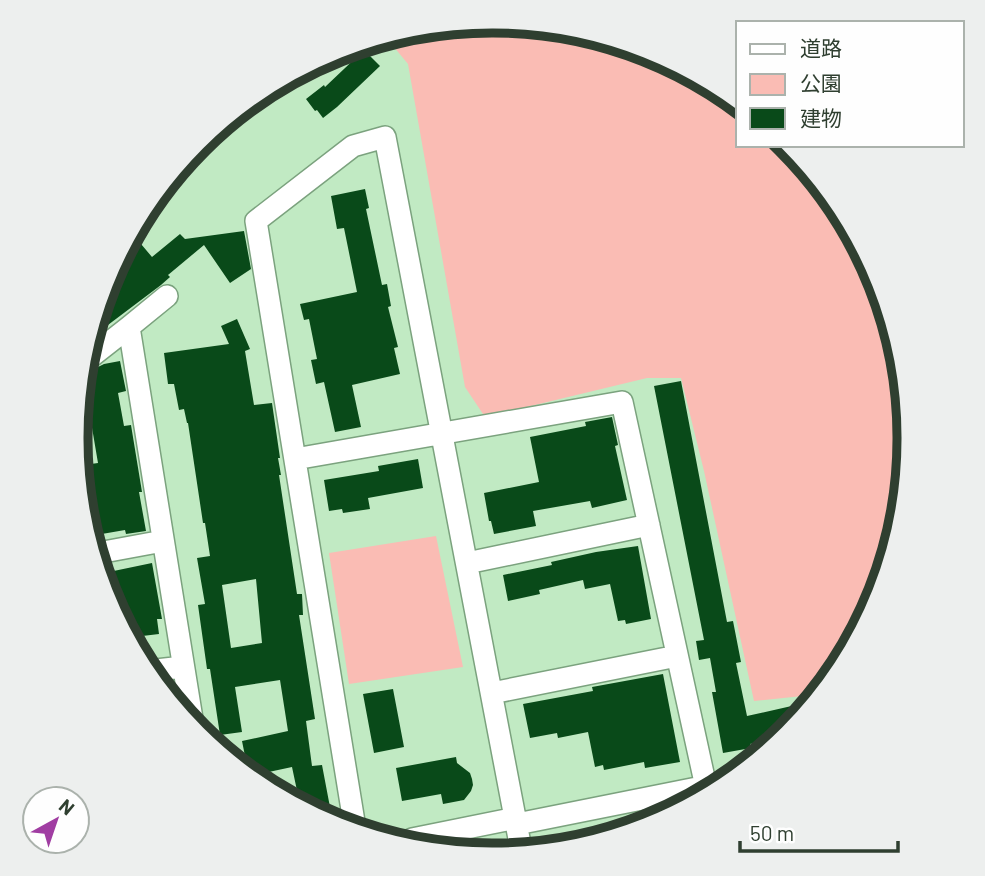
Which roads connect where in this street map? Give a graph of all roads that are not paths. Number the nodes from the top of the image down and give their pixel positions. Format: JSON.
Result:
{"nodes":[{"id":1,"x":167,"y":296,"type":"dead end"},
{"id":2,"x":130,"y":327,"type":"junction"},
{"id":3,"x":98,"y":352,"type":"edge"},
{"id":4,"x":442,"y":433,"type":"junction"},
{"id":5,"x":295,"y":459,"type":"junction"},
{"id":6,"x":649,"y":525,"type":"junction"},
{"id":7,"x":163,"y":541,"type":"junction"},
{"id":8,"x":104,"y":552,"type":"edge"},
{"id":9,"x":467,"y":563,"type":"junction"},
{"id":10,"x":677,"y":656,"type":"junction"},
{"id":11,"x":183,"y":667,"type":"junction"},
{"id":12,"x":161,"y":669,"type":"edge"},
{"id":13,"x":492,"y":693,"type":"junction"},
{"id":14,"x":190,"y":707,"type":"edge"},
{"id":15,"x":706,"y":782,"type":"edge"},
{"id":16,"x":697,"y":788,"type":"edge"},
{"id":17,"x":353,"y":818,"type":"edge"},
{"id":18,"x":516,"y":821,"type":"junction"},
{"id":19,"x":425,"y":837,"type":"edge"},
{"id":20,"x":520,"y":842,"type":"edge"}],
"edges":[{"from":1,"to":2,"type":"street"},
{"from":2,"to":3,"type":"street"},
{"from":2,"to":7,"type":"street"},
{"from":4,"to":5,"type":"street"},
{"from":4,"to":5,"type":"street"},
{"from":4,"to":6,"type":"street"},
{"from":4,"to":9,"type":"street"},
{"from":5,"to":17,"type":"street"},
{"from":6,"to":9,"type":"street"},
{"from":6,"to":10,"type":"street"},
{"from":7,"to":8,"type":"street"},
{"from":7,"to":11,"type":"street"},
{"from":9,"to":13,"type":"street"},
{"from":10,"to":13,"type":"street"},
{"from":10,"to":15,"type":"street"},
{"from":11,"to":12,"type":"street"},
{"from":11,"to":14,"type":"street"},
{"from":13,"to":18,"type":"street"},
{"from":16,"to":18,"type":"street"},
{"from":18,"to":19,"type":"street"},
{"from":18,"to":20,"type":"street"}]}
